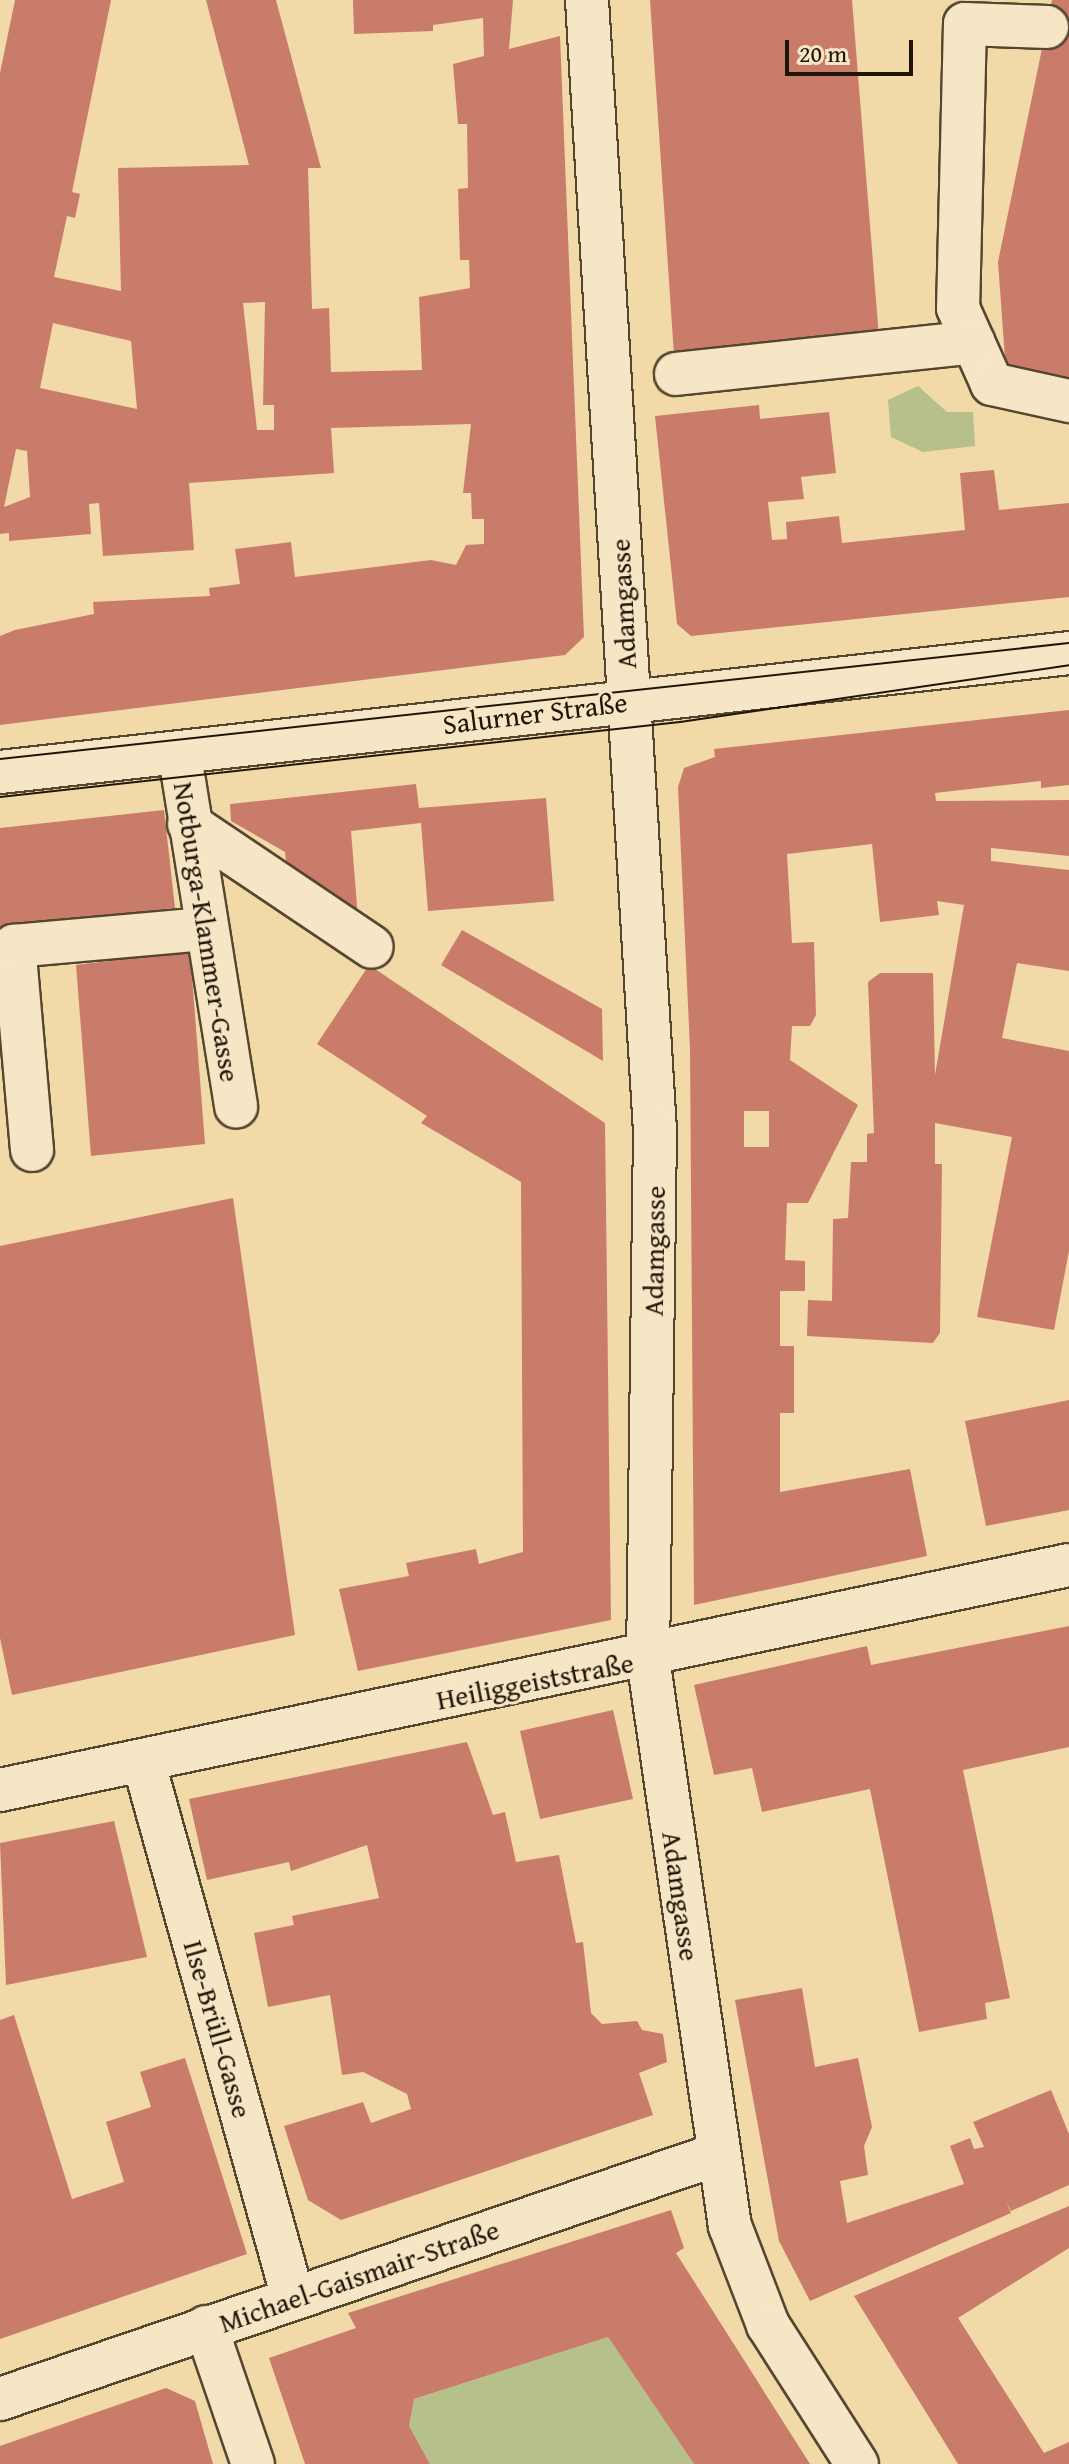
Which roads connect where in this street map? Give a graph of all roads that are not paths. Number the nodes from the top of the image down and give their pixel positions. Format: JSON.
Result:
{"nodes":[{"id":1,"x":587,"y":0,"type":"edge"},
{"id":2,"x":1047,"y":27,"type":"dead end"},
{"id":3,"x":973,"y":342,"type":"junction"},
{"id":4,"x":676,"y":374,"type":"dead end"},
{"id":5,"x":1069,"y":401,"type":"edge"},
{"id":6,"x":1069,"y":653,"type":"edge"},
{"id":7,"x":629,"y":702,"type":"junction"},
{"id":8,"x":180,"y":756,"type":"junction"},
{"id":9,"x":0,"y":772,"type":"edge"},
{"id":10,"x":189,"y":824,"type":"junction"},
{"id":11,"x":206,"y":929,"type":"junction"},
{"id":12,"x":372,"y":947,"type":"dead end"},
{"id":13,"x":236,"y":1107,"type":"dead end"},
{"id":14,"x":32,"y":1150,"type":"dead end"},
{"id":15,"x":1069,"y":1565,"type":"edge"},
{"id":16,"x":648,"y":1658,"type":"junction"},
{"id":17,"x":143,"y":1760,"type":"junction"},
{"id":18,"x":0,"y":1790,"type":"edge"},
{"id":19,"x":718,"y":2154,"type":"junction"},
{"id":20,"x":293,"y":2298,"type":"junction"},
{"id":21,"x":206,"y":2327,"type":"junction"},
{"id":22,"x":0,"y":2399,"type":"edge"},
{"id":23,"x":253,"y":2464,"type":"edge"},
{"id":24,"x":857,"y":2464,"type":"edge"}],
"edges":[{"from":1,"to":7,"type":"street","name":"Adamgasse"},
{"from":2,"to":3,"type":"street"},
{"from":3,"to":4,"type":"street"},
{"from":3,"to":5,"type":"street"},
{"from":6,"to":7,"type":"street","name":"Salurner Straße"},
{"from":7,"to":8,"type":"street","name":"Salurner Straße"},
{"from":7,"to":16,"type":"street","name":"Adamgasse"},
{"from":8,"to":9,"type":"street","name":"Salurner Straße"},
{"from":8,"to":10,"type":"street","name":"Notburga-Klammer-Gasse"},
{"from":10,"to":11,"type":"street","name":"Notburga-Klammer-Gasse"},
{"from":10,"to":12,"type":"street"},
{"from":11,"to":13,"type":"street","name":"Notburga-Klammer-Gasse"},
{"from":11,"to":14,"type":"street"},
{"from":15,"to":16,"type":"street","name":"Heiliggeiststraße"},
{"from":16,"to":17,"type":"street","name":"Heiliggeiststraße"},
{"from":16,"to":19,"type":"street","name":"Adamgasse"},
{"from":17,"to":18,"type":"street","name":"Heiliggeiststraße"},
{"from":17,"to":20,"type":"street","name":"Ilse-Brüll-Gasse"},
{"from":19,"to":20,"type":"street","name":"Michael-Gaismair-Straße"},
{"from":19,"to":24,"type":"street","name":"Adamgasse"},
{"from":20,"to":21,"type":"street","name":"Michael-Gaismair-Straße"},
{"from":21,"to":22,"type":"street","name":"Michael-Gaismair-Straße"},
{"from":21,"to":23,"type":"street"}]}
